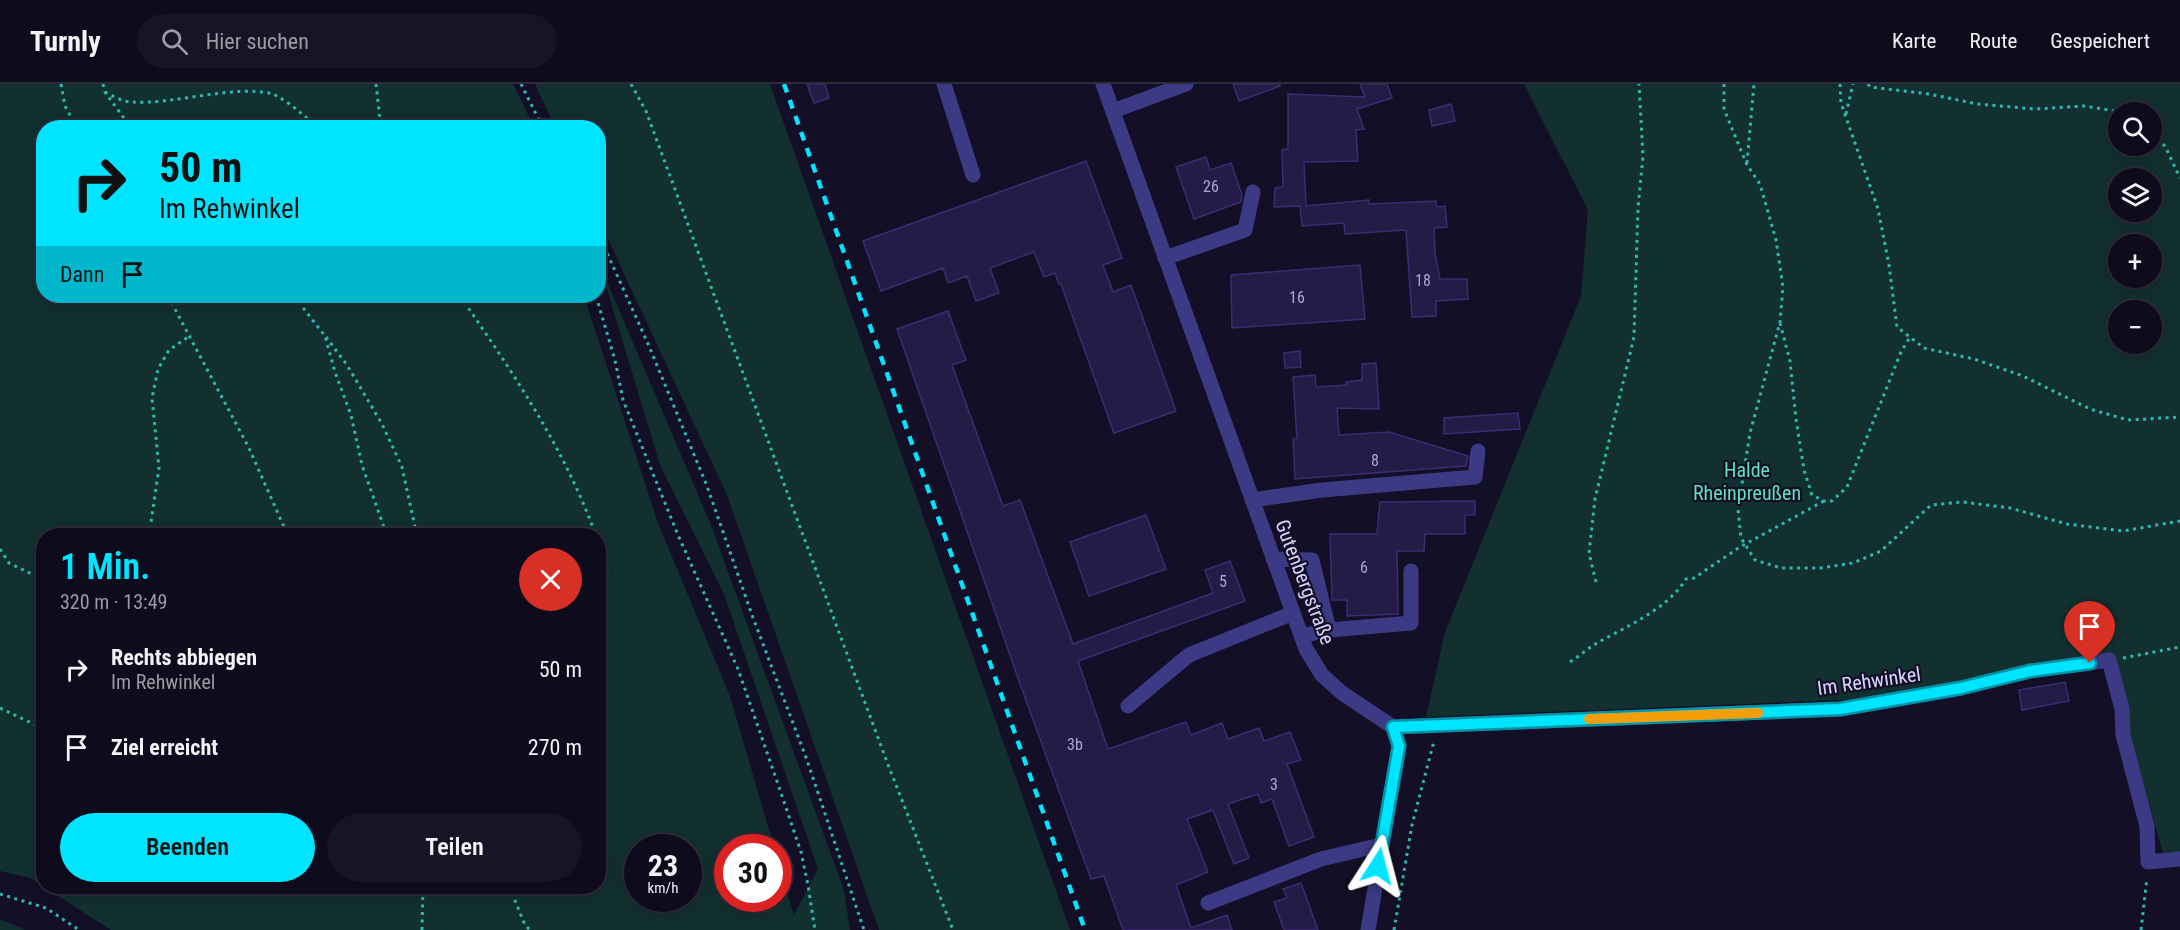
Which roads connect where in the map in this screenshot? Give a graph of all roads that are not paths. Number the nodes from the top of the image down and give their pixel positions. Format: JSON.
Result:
{"nodes":[{"id":1,"x":944,"y":84,"type":"edge"},
{"id":2,"x":1103,"y":84,"type":"edge"},
{"id":3,"x":1186,"y":84,"type":"edge"},
{"id":4,"x":1113,"y":111,"type":"junction"},
{"id":5,"x":973,"y":175,"type":"dead end"},
{"id":6,"x":1253,"y":192,"type":"dead end"},
{"id":7,"x":1165,"y":258,"type":"junction"},
{"id":8,"x":1478,"y":451,"type":"dead end"},
{"id":9,"x":1252,"y":500,"type":"junction"},
{"id":10,"x":1273,"y":559,"type":"junction"},
{"id":11,"x":1412,"y":571,"type":"dead end"},
{"id":12,"x":1293,"y":613,"type":"junction"},
{"id":13,"x":1329,"y":630,"type":"junction"},
{"id":14,"x":1301,"y":636,"type":"junction"},
{"id":15,"x":1128,"y":706,"type":"dead end"},
{"id":16,"x":1393,"y":727,"type":"junction"},
{"id":17,"x":1381,"y":845,"type":"junction"},
{"id":18,"x":2180,"y":859,"type":"edge"},
{"id":19,"x":1208,"y":903,"type":"dead end"},
{"id":20,"x":1368,"y":930,"type":"edge"}],
"edges":[{"from":1,"to":5,"type":"street"},
{"from":2,"to":4,"type":"street","name":"Gutenbergstraße"},
{"from":3,"to":4,"type":"street"},
{"from":4,"to":7,"type":"street","name":"Gutenbergstraße"},
{"from":6,"to":7,"type":"street"},
{"from":7,"to":9,"type":"street","name":"Gutenbergstraße"},
{"from":8,"to":9,"type":"street"},
{"from":9,"to":10,"type":"street","name":"Gutenbergstraße"},
{"from":10,"to":12,"type":"street","name":"Gutenbergstraße"},
{"from":10,"to":13,"type":"street"},
{"from":11,"to":13,"type":"street"},
{"from":12,"to":14,"type":"street","name":"Gutenbergstraße"},
{"from":12,"to":15,"type":"street"},
{"from":13,"to":14,"type":"street"},
{"from":14,"to":16,"type":"street","name":"Gutenbergstraße"},
{"from":16,"to":17,"type":"street"},
{"from":16,"to":18,"type":"street","name":"Im Rehwinkel"},
{"from":17,"to":19,"type":"street"},
{"from":17,"to":20,"type":"street"}]}
